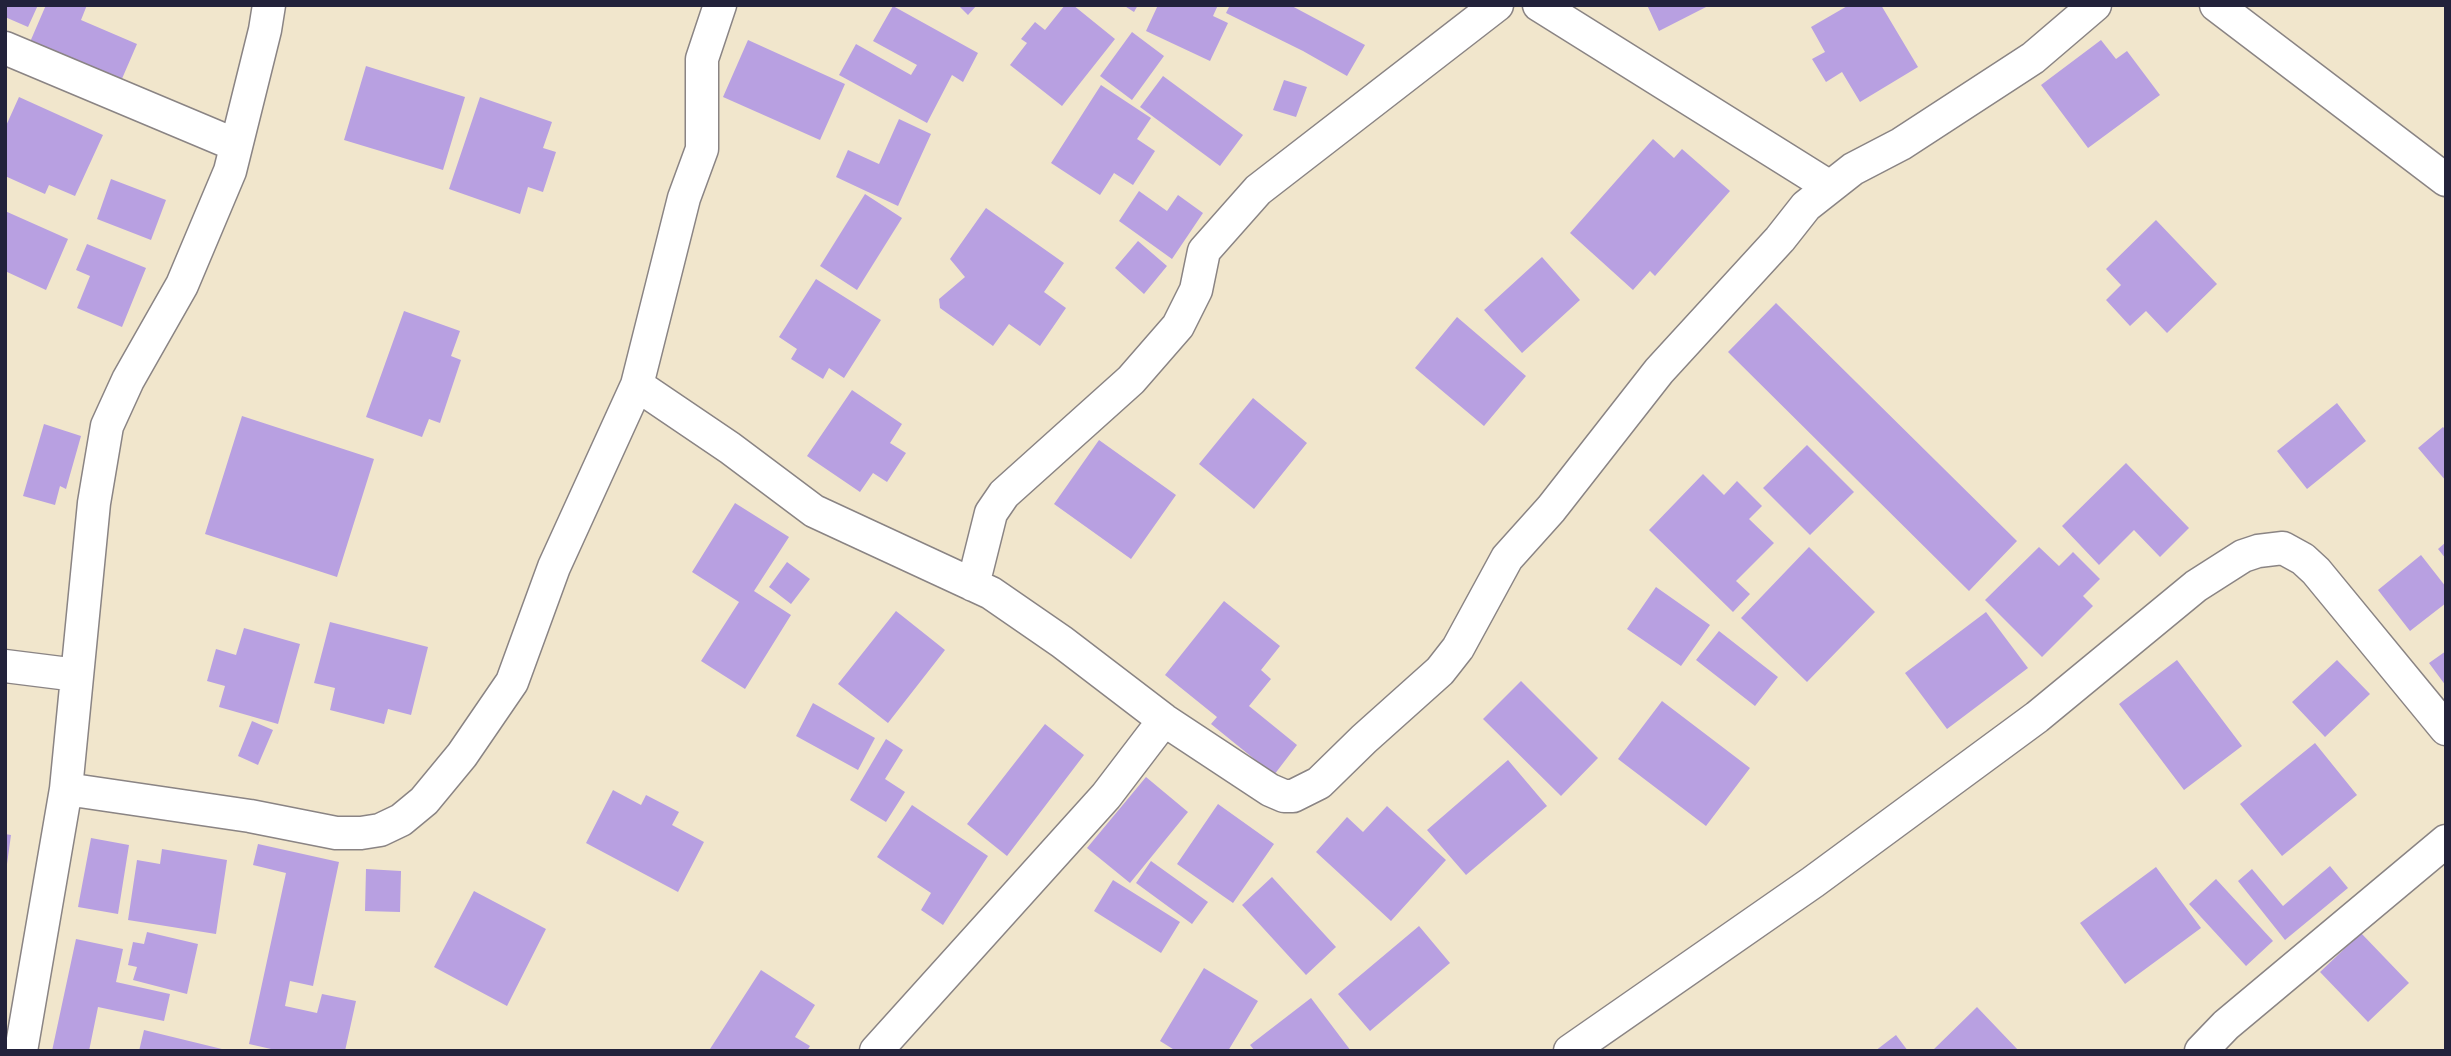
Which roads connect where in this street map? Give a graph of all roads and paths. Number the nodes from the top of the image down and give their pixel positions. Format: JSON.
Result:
{"nodes":[{"id":1,"x":269,"y":5,"type":"edge"},
{"id":2,"x":720,"y":5,"type":"edge"},
{"id":3,"x":1497,"y":5,"type":"edge"},
{"id":4,"x":1539,"y":5,"type":"edge"},
{"id":5,"x":2095,"y":5,"type":"edge"},
{"id":6,"x":2216,"y":5,"type":"edge"},
{"id":7,"x":5,"y":48,"type":"edge"},
{"id":8,"x":236,"y":145,"type":"junction"},
{"id":9,"x":2446,"y":180,"type":"edge"},
{"id":10,"x":1830,"y":187,"type":"junction"},
{"id":11,"x":637,"y":385,"type":"junction"},
{"id":12,"x":973,"y":585,"type":"junction"},
{"id":13,"x":5,"y":666,"type":"edge"},
{"id":14,"x":77,"y":675,"type":"junction"},
{"id":15,"x":1164,"y":720,"type":"junction"},
{"id":16,"x":2446,"y":729,"type":"edge"},
{"id":17,"x":66,"y":789,"type":"junction"},
{"id":18,"x":2446,"y":841,"type":"edge"},
{"id":19,"x":17,"y":1007,"type":"edge"},
{"id":20,"x":21,"y":1051,"type":"edge"},
{"id":21,"x":876,"y":1051,"type":"edge"},
{"id":22,"x":1570,"y":1051,"type":"edge"},
{"id":23,"x":2201,"y":1051,"type":"edge"}],
"edges":[{"from":1,"to":8,"type":"street"},
{"from":2,"to":11,"type":"street"},
{"from":3,"to":12,"type":"street"},
{"from":4,"to":10,"type":"street"},
{"from":5,"to":10,"type":"street"},
{"from":6,"to":9,"type":"street"},
{"from":7,"to":8,"type":"street"},
{"from":8,"to":14,"type":"street"},
{"from":10,"to":15,"type":"street"},
{"from":11,"to":12,"type":"street"},
{"from":11,"to":17,"type":"street"},
{"from":12,"to":15,"type":"street"},
{"from":13,"to":14,"type":"street"},
{"from":14,"to":17,"type":"street"},
{"from":15,"to":21,"type":"street"},
{"from":16,"to":22,"type":"street"},
{"from":17,"to":19,"type":"street"},
{"from":18,"to":23,"type":"street"},
{"from":19,"to":20,"type":"street"}]}
